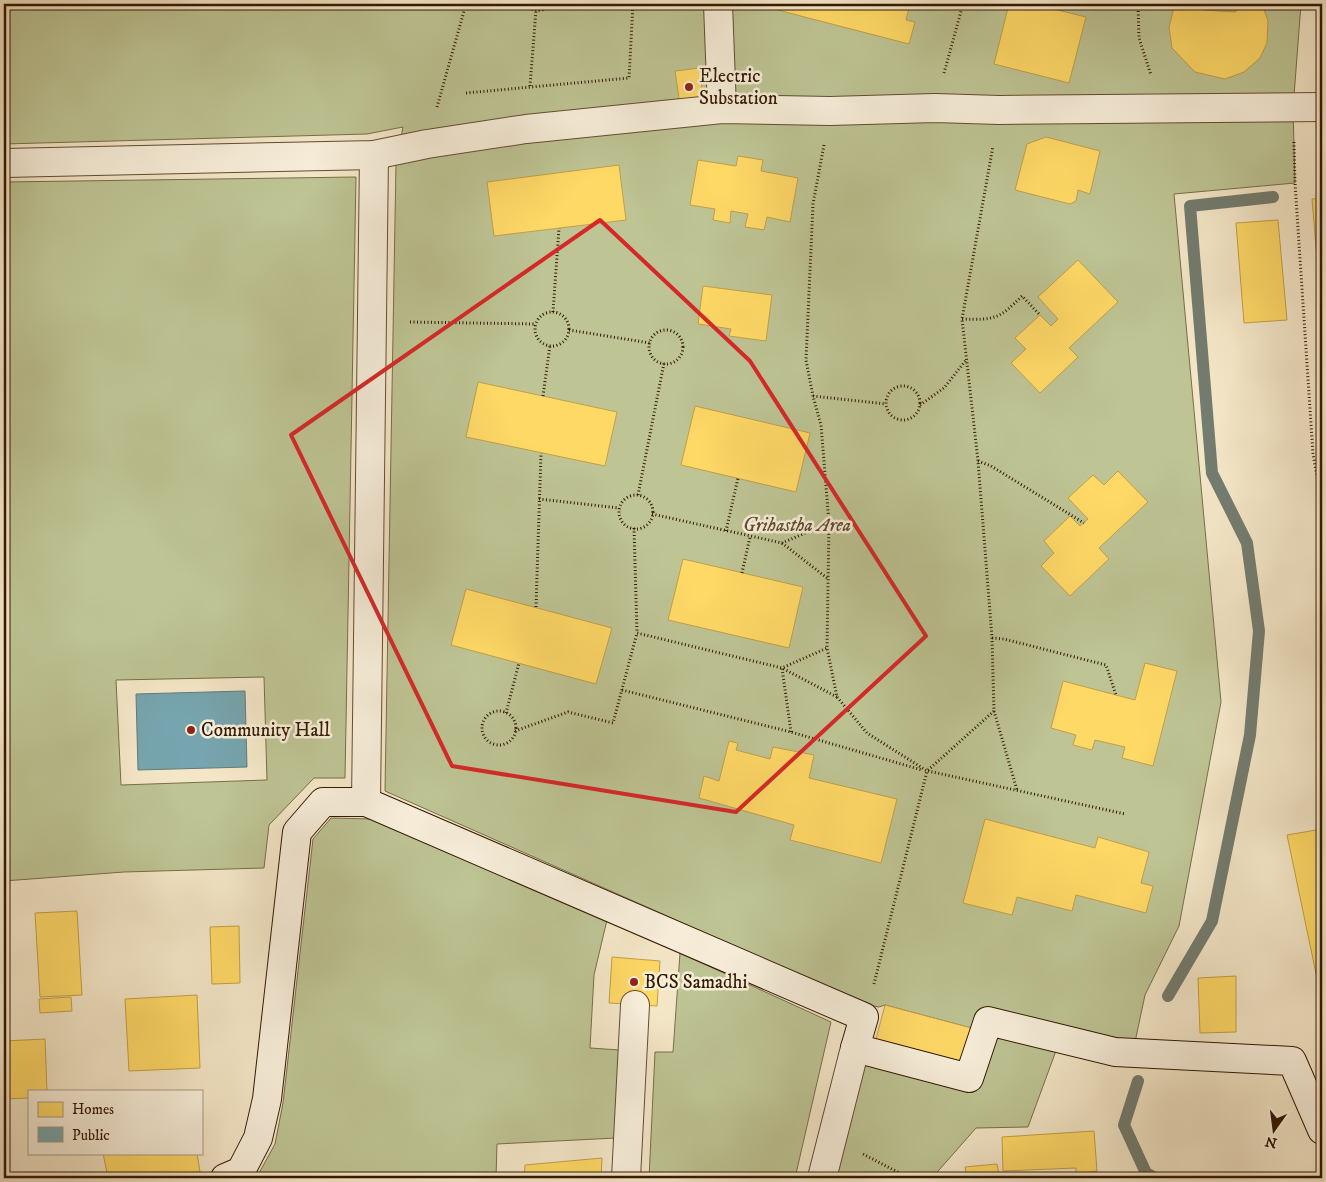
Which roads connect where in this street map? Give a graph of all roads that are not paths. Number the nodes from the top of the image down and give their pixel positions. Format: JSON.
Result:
{"nodes":[{"id":1,"x":718,"y":4,"type":"edge"},
{"id":2,"x":1322,"y":107,"type":"edge"},
{"id":3,"x":722,"y":109,"type":"junction"},
{"id":4,"x":374,"y":155,"type":"junction"},
{"id":5,"x":4,"y":163,"type":"edge"},
{"id":6,"x":366,"y":802,"type":"junction"},
{"id":7,"x":635,"y":1005,"type":"dead end"},
{"id":8,"x":855,"y":1048,"type":"junction"},
{"id":9,"x":1322,"y":1130,"type":"edge"},
{"id":10,"x":225,"y":1178,"type":"edge"},
{"id":11,"x":626,"y":1178,"type":"edge"},
{"id":12,"x":822,"y":1178,"type":"edge"}],
"edges":[{"from":1,"to":3,"type":"street"},
{"from":2,"to":3,"type":"street"},
{"from":3,"to":4,"type":"street"},
{"from":4,"to":5,"type":"street"},
{"from":4,"to":6,"type":"street"},
{"from":6,"to":8,"type":"street"},
{"from":6,"to":10,"type":"street"},
{"from":7,"to":11,"type":"street"},
{"from":8,"to":9,"type":"street"},
{"from":8,"to":12,"type":"street"}]}
